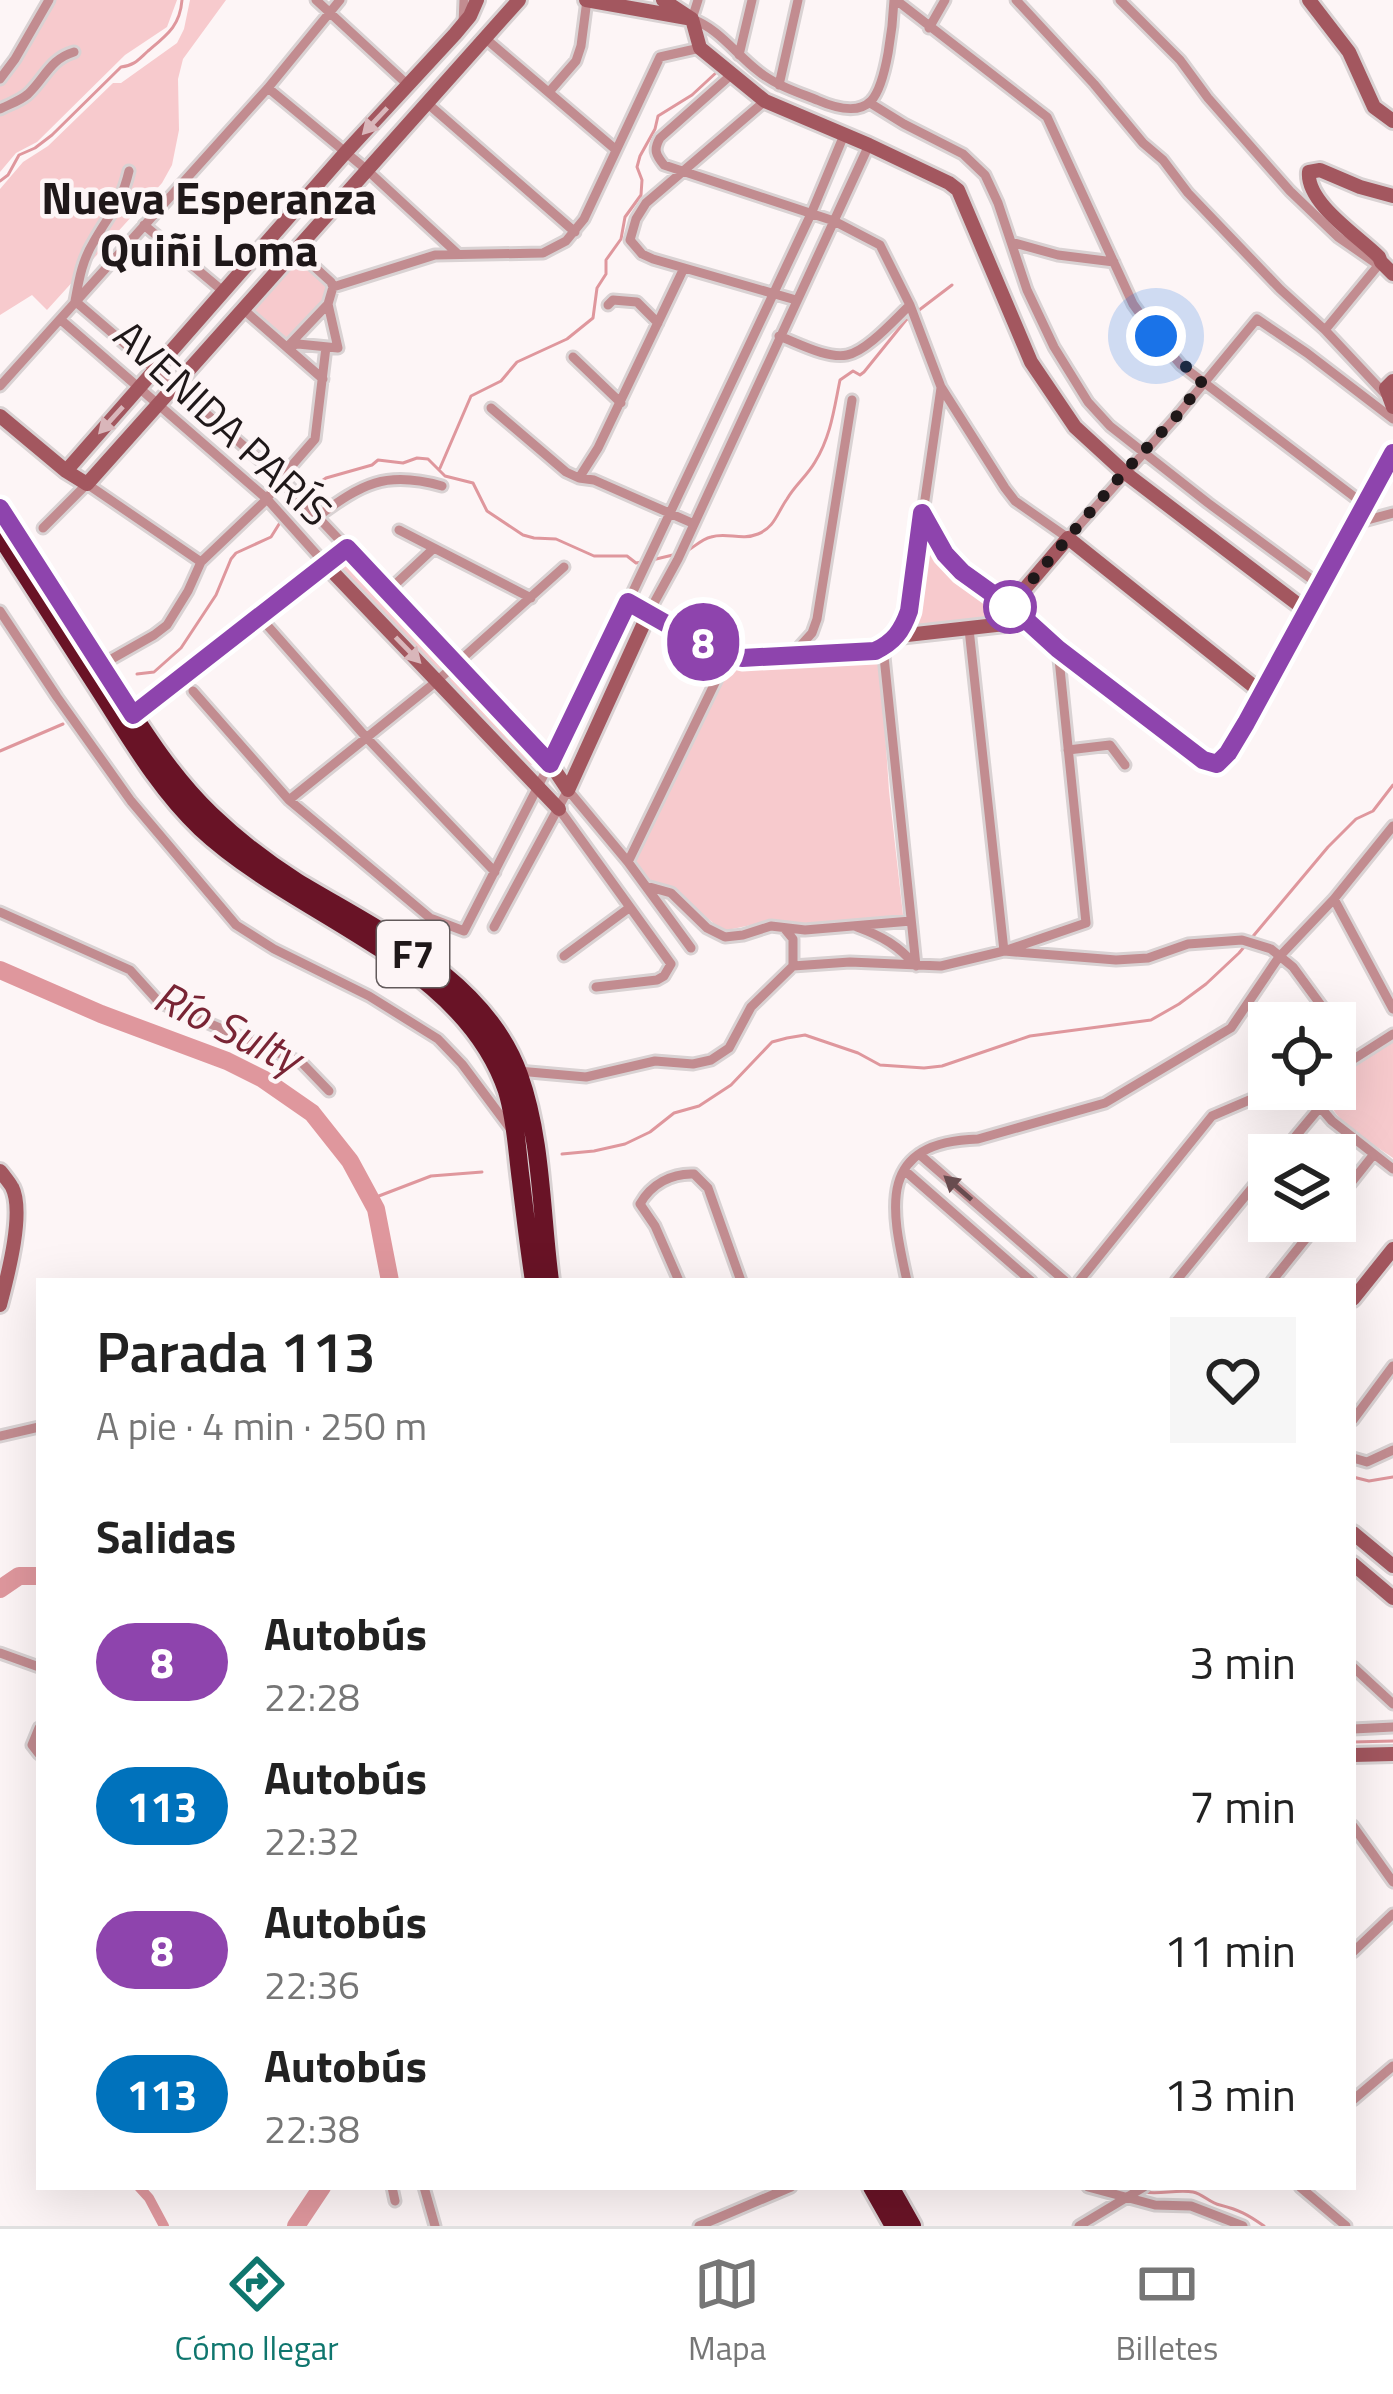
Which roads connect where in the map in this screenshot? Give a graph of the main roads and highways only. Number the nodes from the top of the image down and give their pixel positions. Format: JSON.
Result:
{"nodes":[{"id":1,"x":0,"y":508,"type":"edge"},
{"id":2,"x":0,"y":535,"type":"edge"},
{"id":3,"x":534,"y":1278,"type":"edge"},
{"id":4,"x":550,"y":1278,"type":"edge"},
{"id":5,"x":874,"y":2190,"type":"edge"},
{"id":6,"x":892,"y":2190,"type":"edge"},
{"id":7,"x":894,"y":2226,"type":"edge"},
{"id":8,"x":912,"y":2226,"type":"edge"}],
"edges":[{"from":1,"to":4,"type":"highway","number":"F7"},
{"from":2,"to":3,"type":"highway","number":"F7"},
{"from":5,"to":7,"type":"highway"},
{"from":6,"to":8,"type":"highway"}]}
